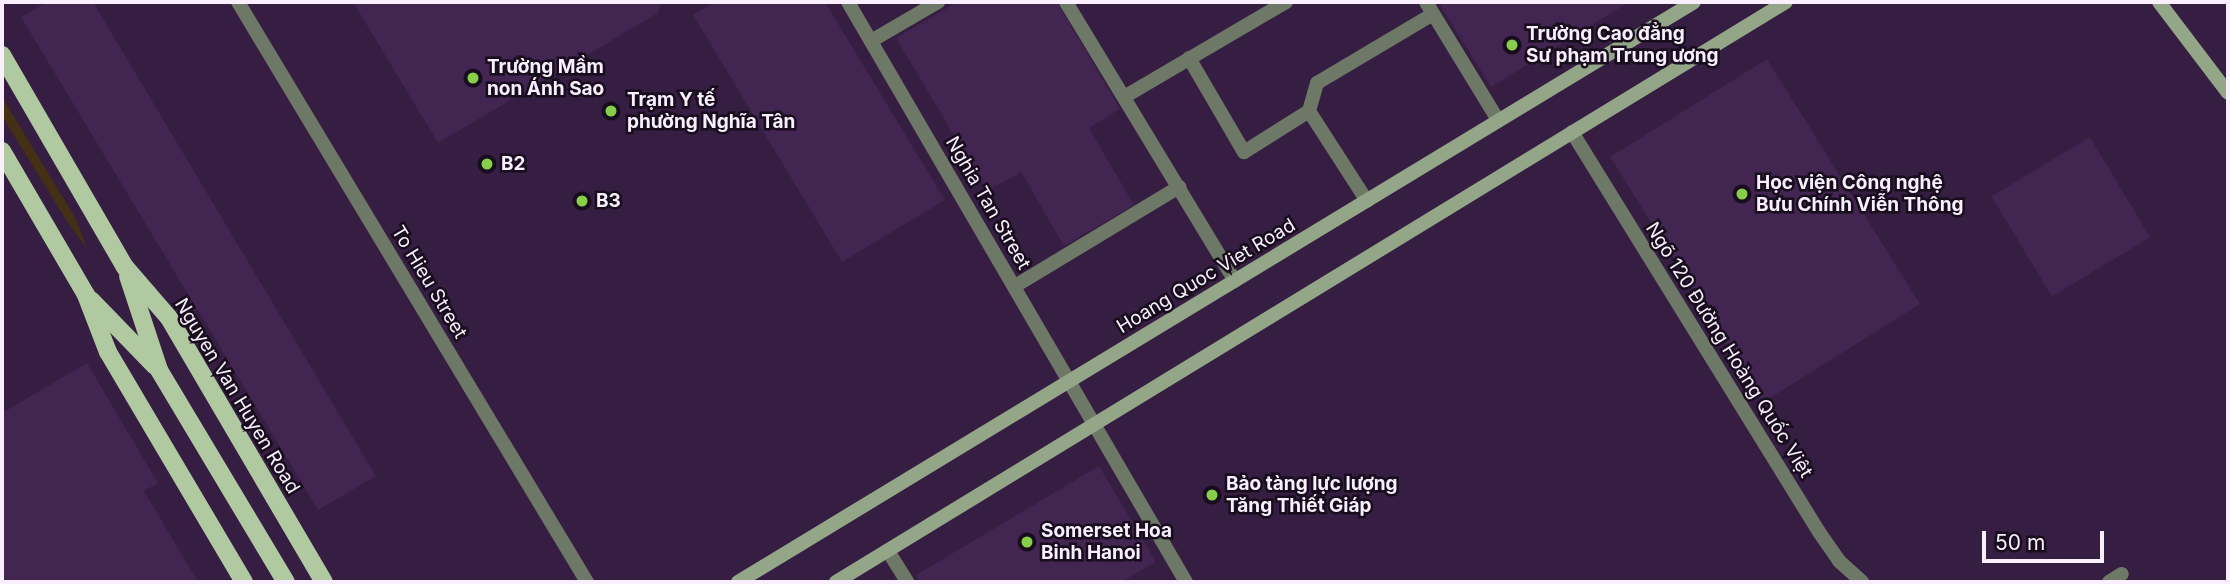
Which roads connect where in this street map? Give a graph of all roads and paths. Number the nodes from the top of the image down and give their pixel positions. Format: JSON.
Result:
{"nodes":[{"id":1,"x":238,"y":2,"type":"edge"},
{"id":2,"x":848,"y":2,"type":"edge"},
{"id":3,"x":938,"y":2,"type":"edge"},
{"id":4,"x":1066,"y":2,"type":"edge"},
{"id":5,"x":1286,"y":2,"type":"edge"},
{"id":6,"x":1694,"y":2,"type":"edge"},
{"id":7,"x":1786,"y":2,"type":"edge"},
{"id":8,"x":2159,"y":2,"type":"edge"},
{"id":9,"x":1430,"y":8,"type":"edge"},
{"id":10,"x":871,"y":41,"type":"junction"},
{"id":11,"x":2,"y":55,"type":"edge"},
{"id":12,"x":1189,"y":58,"type":"junction"},
{"id":13,"x":2228,"y":93,"type":"edge"},
{"id":14,"x":1124,"y":97,"type":"junction"},
{"id":15,"x":1309,"y":111,"type":"junction"},
{"id":16,"x":1498,"y":120,"type":"junction"},
{"id":17,"x":1572,"y":132,"type":"junction"},
{"id":18,"x":2,"y":151,"type":"edge"},
{"id":19,"x":1179,"y":187,"type":"junction"},
{"id":20,"x":1367,"y":201,"type":"junction"},
{"id":21,"x":125,"y":267,"type":"junction"},
{"id":22,"x":1235,"y":281,"type":"junction"},
{"id":23,"x":1014,"y":286,"type":"junction"},
{"id":24,"x":86,"y":295,"type":"junction"},
{"id":25,"x":159,"y":370,"type":"junction"},
{"id":26,"x":1069,"y":382,"type":"junction"},
{"id":27,"x":1094,"y":424,"type":"junction"},
{"id":28,"x":888,"y":551,"type":"junction"},
{"id":29,"x":2122,"y":574,"type":"dead end"},
{"id":30,"x":244,"y":582,"type":"edge"},
{"id":31,"x":286,"y":582,"type":"edge"},
{"id":32,"x":324,"y":582,"type":"edge"},
{"id":33,"x":587,"y":582,"type":"edge"},
{"id":34,"x":738,"y":582,"type":"edge"},
{"id":35,"x":836,"y":582,"type":"edge"},
{"id":36,"x":907,"y":582,"type":"edge"},
{"id":37,"x":1186,"y":582,"type":"edge"},
{"id":38,"x":1863,"y":582,"type":"edge"},
{"id":39,"x":2109,"y":582,"type":"edge"}],
"edges":[{"from":1,"to":33,"type":"street","name":"To Hieu Street"},
{"from":2,"to":10,"type":"street","name":"Nghia Tan Street"},
{"from":3,"to":10,"type":"street"},
{"from":4,"to":14,"type":"street"},
{"from":5,"to":12,"type":"street"},
{"from":6,"to":16,"type":"main road","name":"Hoang Quoc Viet Road"},
{"from":7,"to":17,"type":"main road"},
{"from":8,"to":13,"type":"main road"},
{"from":9,"to":15,"type":"street"},
{"from":9,"to":16,"type":"street"},
{"from":10,"to":23,"type":"street","name":"Nghia Tan Street"},
{"from":11,"to":21,"type":"main road","name":"Nguyen Van Huyen Road"},
{"from":12,"to":14,"type":"street"},
{"from":12,"to":15,"type":"street"},
{"from":14,"to":19,"type":"street"},
{"from":15,"to":20,"type":"street"},
{"from":16,"to":20,"type":"main road","name":"Hoang Quoc Viet Road"},
{"from":17,"to":27,"type":"main road"},
{"from":17,"to":38,"type":"street","name":"Ngõ 120 Đường Hoàng Quốc Việt"},
{"from":18,"to":24,"type":"main road"},
{"from":19,"to":22,"type":"street"},
{"from":19,"to":23,"type":"street"},
{"from":20,"to":22,"type":"main road","name":"Hoang Quoc Viet Road"},
{"from":21,"to":25,"type":"main road"},
{"from":21,"to":32,"type":"main road","name":"Nguyen Van Huyen Road"},
{"from":22,"to":26,"type":"main road","name":"Hoang Quoc Viet Road"},
{"from":23,"to":26,"type":"street","name":"Nghia Tan Street"},
{"from":24,"to":25,"type":"main road"},
{"from":24,"to":30,"type":"main road"},
{"from":25,"to":31,"type":"main road"},
{"from":26,"to":27,"type":"street","name":"Nghia Tan Street"},
{"from":26,"to":34,"type":"main road","name":"Hoang Quoc Viet Road"},
{"from":27,"to":28,"type":"main road"},
{"from":27,"to":37,"type":"street","name":"Nghia Tan Street"},
{"from":28,"to":35,"type":"main road"},
{"from":28,"to":36,"type":"street"},
{"from":29,"to":39,"type":"street"}]}
